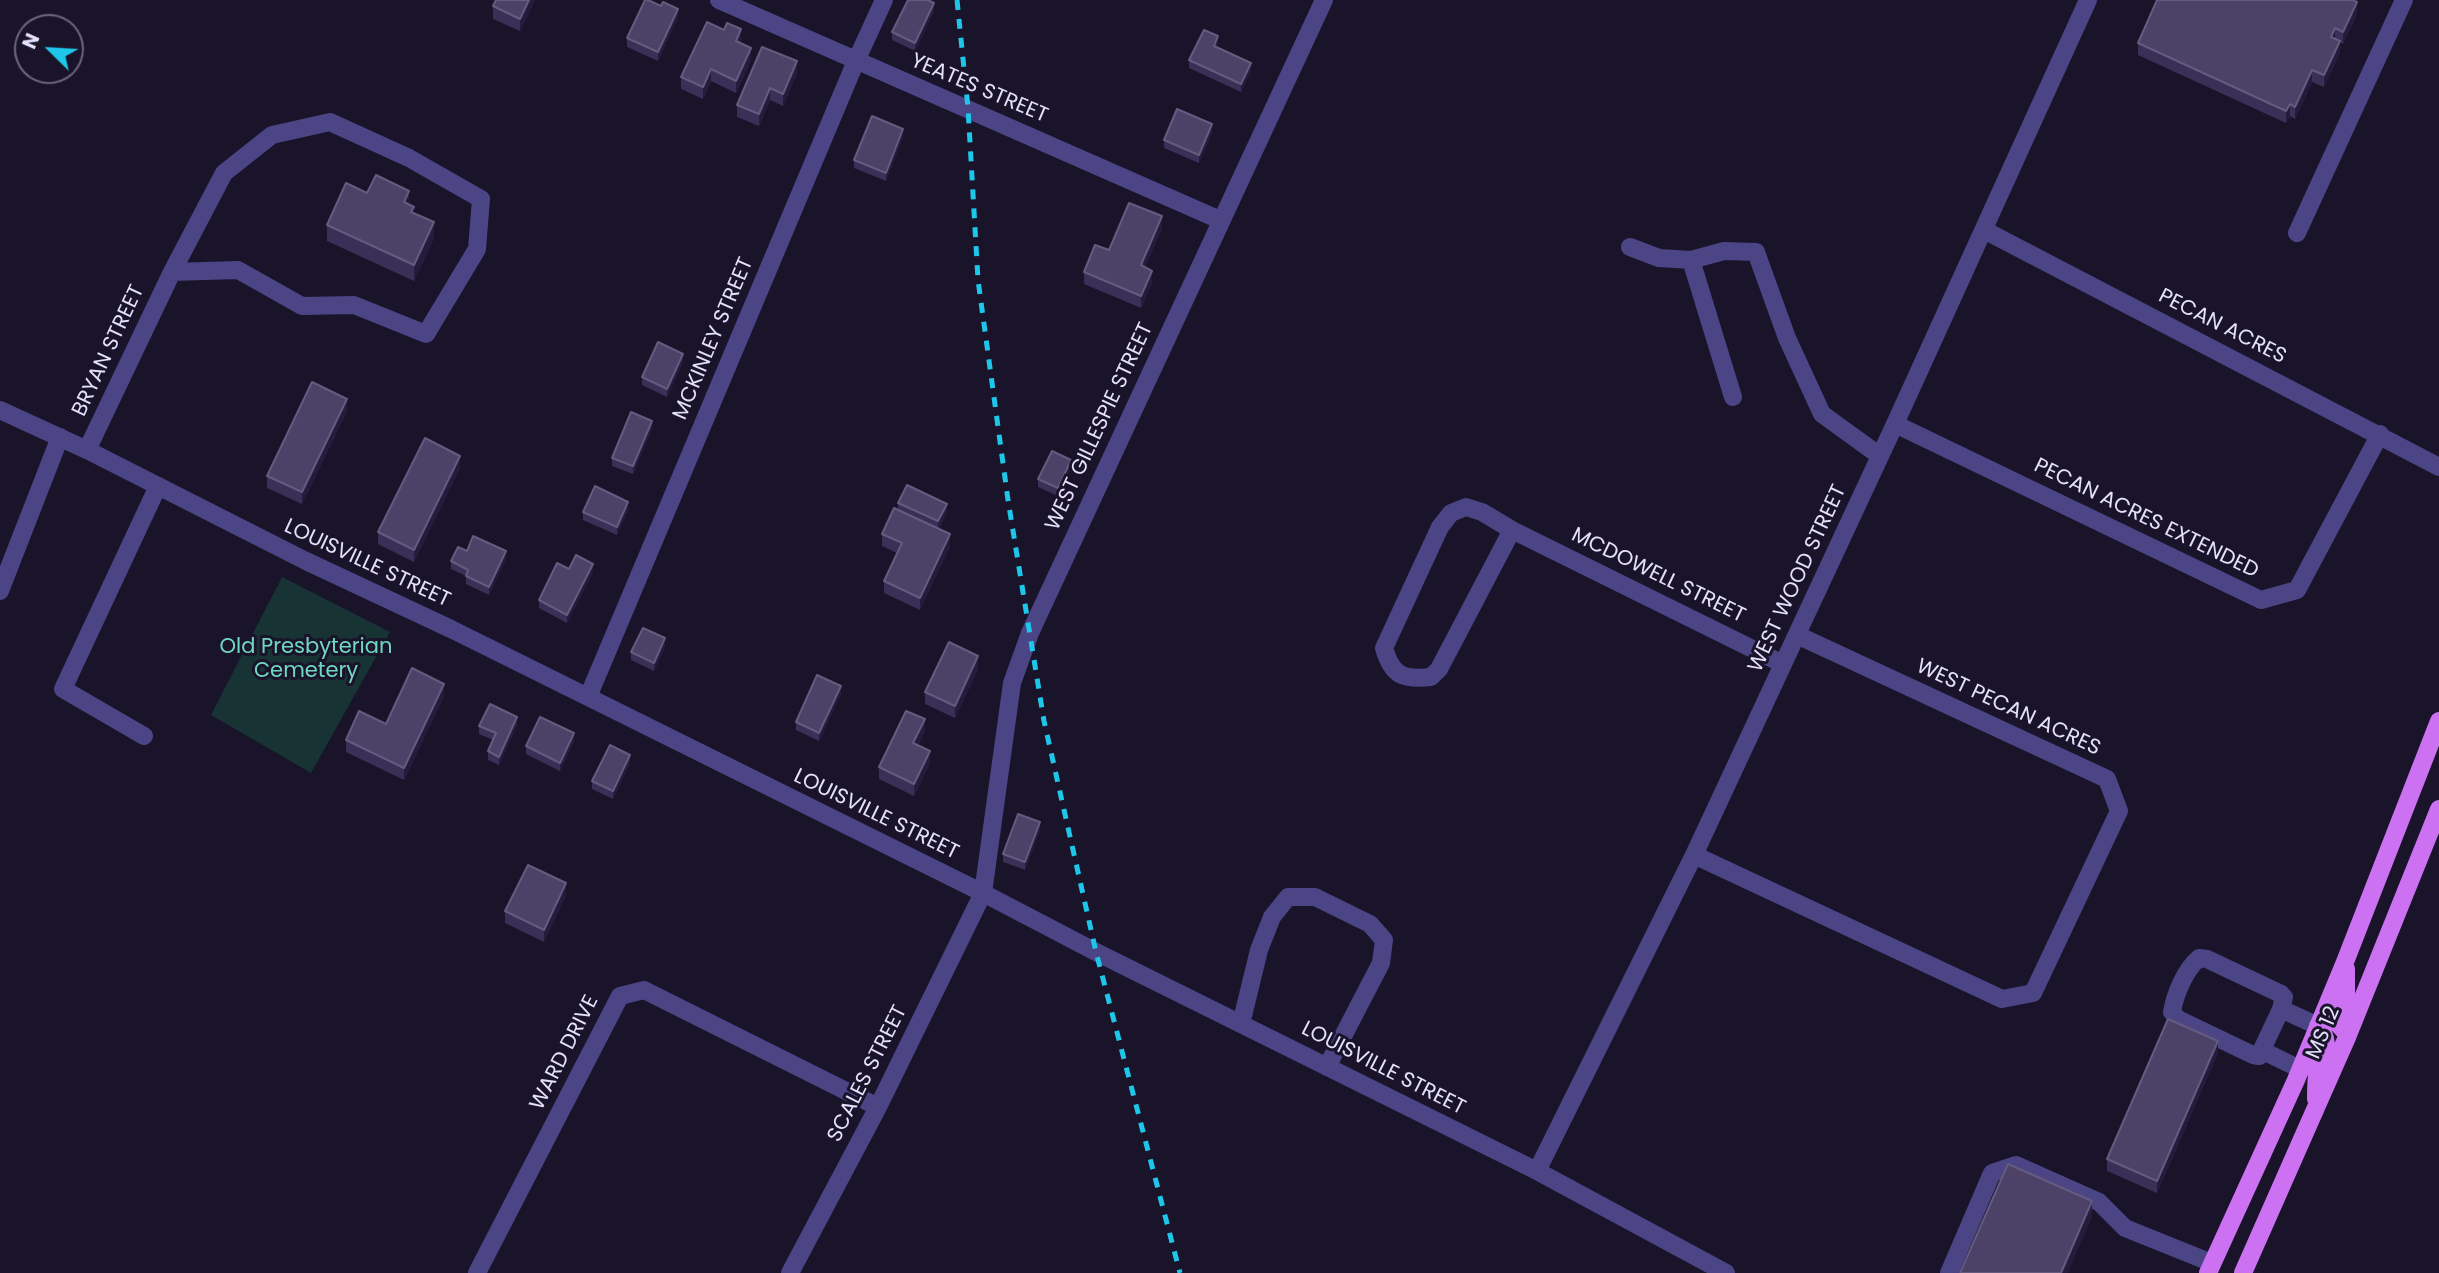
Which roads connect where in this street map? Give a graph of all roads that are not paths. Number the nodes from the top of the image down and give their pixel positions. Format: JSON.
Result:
{"nodes":[{"id":1,"x":719,"y":0,"type":"edge"},
{"id":2,"x":884,"y":0,"type":"edge"},
{"id":3,"x":1324,"y":0,"type":"edge"},
{"id":4,"x":2088,"y":0,"type":"edge"},
{"id":5,"x":2404,"y":0,"type":"edge"},
{"id":6,"x":856,"y":61,"type":"junction"},
{"id":7,"x":1220,"y":220,"type":"junction"},
{"id":8,"x":1984,"y":230,"type":"junction"},
{"id":9,"x":2297,"y":233,"type":"dead end"},
{"id":10,"x":1630,"y":247,"type":"dead end"},
{"id":11,"x":1690,"y":260,"type":"junction"},
{"id":12,"x":172,"y":272,"type":"junction"},
{"id":13,"x":1733,"y":397,"type":"dead end"},
{"id":14,"x":0,"y":410,"type":"edge"},
{"id":15,"x":1895,"y":424,"type":"junction"},
{"id":16,"x":2380,"y":434,"type":"junction"},
{"id":17,"x":60,"y":437,"type":"junction"},
{"id":18,"x":87,"y":450,"type":"junction"},
{"id":19,"x":1880,"y":456,"type":"junction"},
{"id":20,"x":2439,"y":467,"type":"edge"},
{"id":21,"x":158,"y":486,"type":"junction"},
{"id":22,"x":1512,"y":530,"type":"junction"},
{"id":23,"x":0,"y":591,"type":"edge"},
{"id":24,"x":1797,"y":635,"type":"junction"},
{"id":25,"x":1783,"y":664,"type":"junction"},
{"id":26,"x":588,"y":697,"type":"junction"},
{"id":27,"x":2439,"y":721,"type":"edge"},
{"id":28,"x":144,"y":736,"type":"dead end"},
{"id":29,"x":2439,"y":809,"type":"edge"},
{"id":30,"x":1694,"y":855,"type":"junction"},
{"id":31,"x":983,"y":893,"type":"junction"},
{"id":32,"x":2345,"y":962,"type":"junction"},
{"id":33,"x":2281,"y":1009,"type":"junction"},
{"id":34,"x":1241,"y":1024,"type":"junction"},
{"id":35,"x":2318,"y":1026,"type":"junction"},
{"id":36,"x":2348,"y":1035,"type":"junction"},
{"id":37,"x":2263,"y":1051,"type":"junction"},
{"id":38,"x":1327,"y":1067,"type":"junction"},
{"id":39,"x":2300,"y":1069,"type":"junction"},
{"id":40,"x":878,"y":1107,"type":"junction"},
{"id":41,"x":2315,"y":1109,"type":"junction"},
{"id":42,"x":1537,"y":1171,"type":"junction"},
{"id":43,"x":2210,"y":1268,"type":"edge"},
{"id":44,"x":477,"y":1273,"type":"edge"},
{"id":45,"x":790,"y":1273,"type":"edge"},
{"id":46,"x":1726,"y":1273,"type":"edge"},
{"id":47,"x":1949,"y":1273,"type":"edge"},
{"id":48,"x":2243,"y":1273,"type":"edge"}],
"edges":[{"from":1,"to":6,"type":"street","name":"YEATES STREET"},
{"from":2,"to":6,"type":"street","name":"MCKINLEY STREET"},
{"from":3,"to":7,"type":"street","name":"WEST GILLESPIE STREET"},
{"from":4,"to":8,"type":"street","name":"WEST WOOD STREET"},
{"from":5,"to":9,"type":"street"},
{"from":6,"to":7,"type":"street","name":"YEATES STREET"},
{"from":6,"to":26,"type":"street","name":"MCKINLEY STREET"},
{"from":7,"to":31,"type":"street","name":"WEST GILLESPIE STREET"},
{"from":8,"to":15,"type":"street","name":"WEST WOOD STREET"},
{"from":8,"to":16,"type":"street","name":"PECAN ACRES"},
{"from":10,"to":11,"type":"street"},
{"from":11,"to":13,"type":"street"},
{"from":11,"to":19,"type":"street"},
{"from":12,"to":12,"type":"street","name":"BRYAN STREET"},
{"from":12,"to":18,"type":"street","name":"BRYAN STREET"},
{"from":14,"to":17,"type":"street","name":"LOUISVILLE STREET"},
{"from":15,"to":16,"type":"street","name":"PECAN ACRES EXTENDED"},
{"from":15,"to":19,"type":"street","name":"WEST WOOD STREET"},
{"from":16,"to":20,"type":"street","name":"PECAN ACRES"},
{"from":17,"to":18,"type":"street","name":"LOUISVILLE STREET"},
{"from":17,"to":23,"type":"street"},
{"from":18,"to":21,"type":"street","name":"LOUISVILLE STREET"},
{"from":19,"to":24,"type":"street","name":"WEST WOOD STREET"},
{"from":21,"to":26,"type":"street","name":"LOUISVILLE STREET"},
{"from":21,"to":28,"type":"street"},
{"from":22,"to":22,"type":"street","name":"MCDOWELL STREET"},
{"from":22,"to":25,"type":"street","name":"MCDOWELL STREET"},
{"from":24,"to":25,"type":"street","name":"WEST WOOD STREET"},
{"from":24,"to":30,"type":"street","name":"WEST PECAN ACRES"},
{"from":25,"to":30,"type":"street","name":"WEST WOOD STREET"},
{"from":26,"to":31,"type":"street","name":"LOUISVILLE STREET"},
{"from":27,"to":32,"type":"main road","number":"MS 12"},
{"from":29,"to":36,"type":"main road","name":"MS 12","number":"MS 12"},
{"from":30,"to":42,"type":"street","name":"WEST WOOD STREET"},
{"from":31,"to":34,"type":"street","name":"LOUISVILLE STREET"},
{"from":31,"to":40,"type":"street","name":"SCALES STREET"},
{"from":32,"to":35,"type":"main road","number":"MS 12"},
{"from":32,"to":36,"type":"main road"},
{"from":33,"to":35,"type":"street"},
{"from":33,"to":37,"type":"street"},
{"from":33,"to":37,"type":"street"},
{"from":34,"to":38,"type":"street","name":"LOUISVILLE STREET"},
{"from":34,"to":38,"type":"street"},
{"from":35,"to":39,"type":"main road","number":"MS 12"},
{"from":35,"to":41,"type":"main road"},
{"from":36,"to":41,"type":"main road","name":"MS 12","number":"MS 12"},
{"from":37,"to":39,"type":"street"},
{"from":38,"to":42,"type":"street","name":"LOUISVILLE STREET"},
{"from":39,"to":43,"type":"main road","number":"MS 12"},
{"from":40,"to":44,"type":"street","name":"WARD DRIVE"},
{"from":40,"to":45,"type":"street","name":"SCALES STREET"},
{"from":41,"to":48,"type":"main road","name":"MS 12","number":"MS 12"},
{"from":42,"to":46,"type":"street","name":"LOUISVILLE STREET"},
{"from":43,"to":47,"type":"street"}]}
